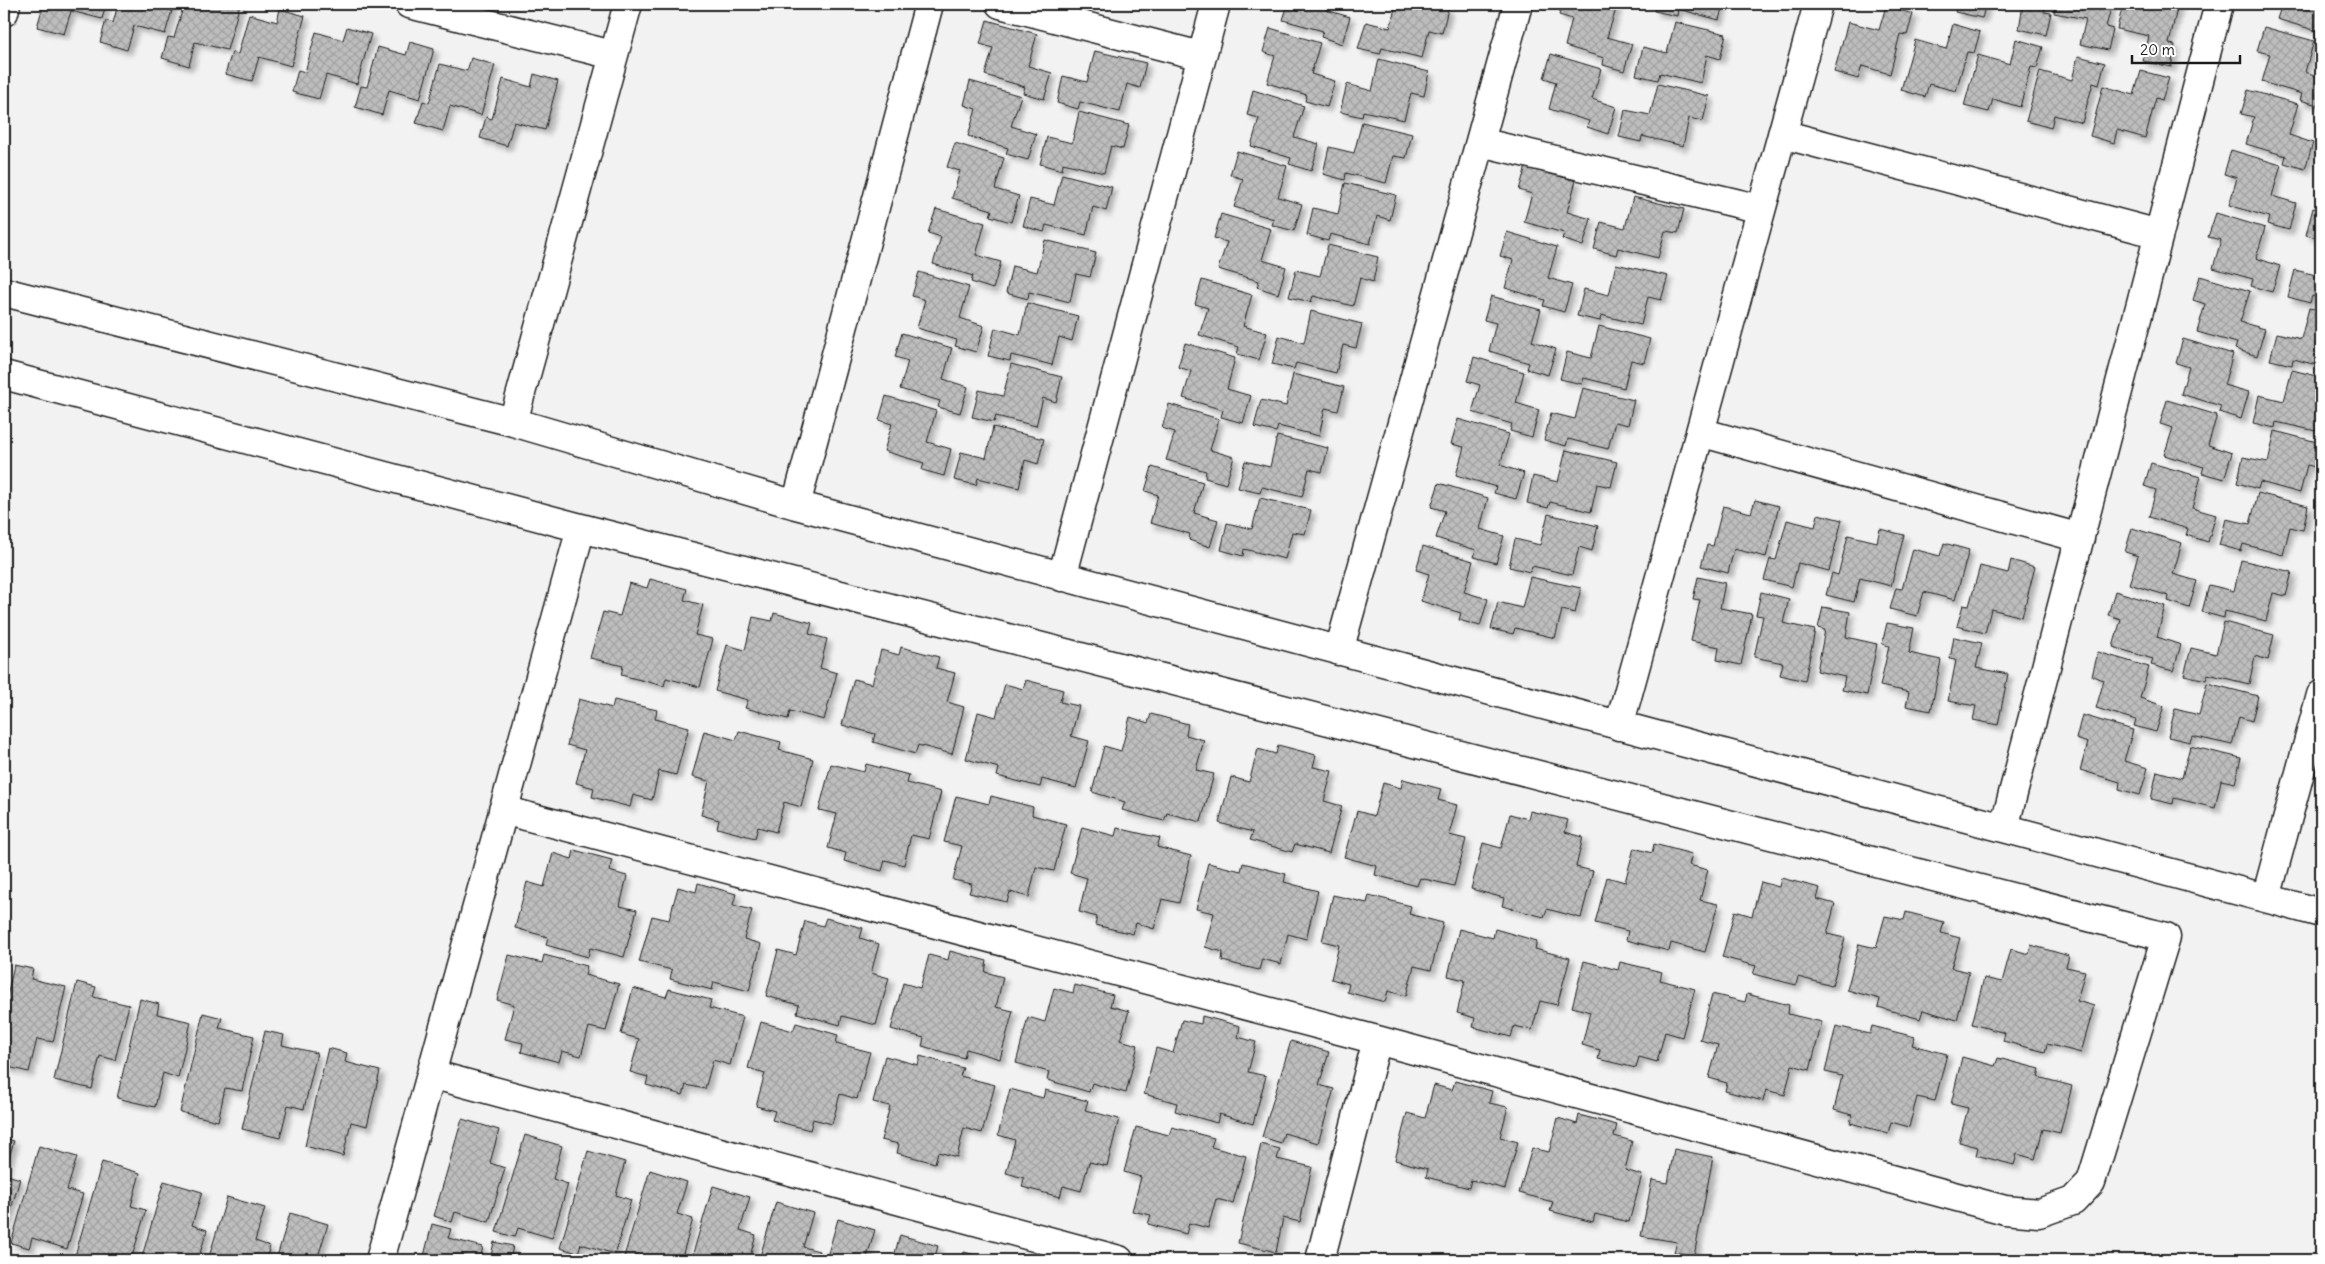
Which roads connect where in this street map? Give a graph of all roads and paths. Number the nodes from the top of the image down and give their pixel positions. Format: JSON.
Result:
{"nodes":[{"id":1,"x":6,"y":4,"type":"edge"},
{"id":2,"x":409,"y":4,"type":"edge"},
{"id":3,"x":628,"y":4,"type":"edge"},
{"id":4,"x":929,"y":4,"type":"edge"},
{"id":5,"x":1000,"y":4,"type":"edge"},
{"id":6,"x":1216,"y":4,"type":"edge"},
{"id":7,"x":1518,"y":4,"type":"edge"},
{"id":8,"x":1818,"y":4,"type":"edge"},
{"id":9,"x":2219,"y":4,"type":"edge"},
{"id":10,"x":4,"y":12,"type":"edge"},
{"id":11,"x":613,"y":54,"type":"junction"},
{"id":12,"x":1201,"y":56,"type":"junction"},
{"id":13,"x":1782,"y":134,"type":"junction"},
{"id":14,"x":1480,"y":142,"type":"junction"},
{"id":15,"x":1761,"y":209,"type":"junction"},
{"id":16,"x":2159,"y":234,"type":"junction"},
{"id":17,"x":4,"y":292,"type":"edge"},
{"id":18,"x":4,"y":375,"type":"edge"},
{"id":19,"x":514,"y":422,"type":"junction"},
{"id":20,"x":1700,"y":432,"type":"junction"},
{"id":21,"x":796,"y":505,"type":"junction"},
{"id":22,"x":581,"y":528,"type":"junction"},
{"id":23,"x":2080,"y":538,"type":"junction"},
{"id":24,"x":1062,"y":577,"type":"junction"},
{"id":25,"x":1339,"y":651,"type":"junction"},
{"id":26,"x":2321,"y":695,"type":"edge"},
{"id":27,"x":1619,"y":726,"type":"junction"},
{"id":28,"x":504,"y":810,"type":"junction"},
{"id":29,"x":2004,"y":828,"type":"junction"},
{"id":30,"x":2266,"y":898,"type":"junction"},
{"id":31,"x":2321,"y":913,"type":"edge"},
{"id":32,"x":1377,"y":1040,"type":"junction"},
{"id":33,"x":431,"y":1074,"type":"junction"},
{"id":34,"x":380,"y":1260,"type":"edge"},
{"id":35,"x":1119,"y":1260,"type":"edge"},
{"id":36,"x":1320,"y":1260,"type":"edge"}],
"edges":[{"from":1,"to":10,"type":"street"},
{"from":2,"to":11,"type":"street"},
{"from":3,"to":11,"type":"street"},
{"from":4,"to":21,"type":"street"},
{"from":5,"to":12,"type":"street"},
{"from":6,"to":12,"type":"street"},
{"from":7,"to":14,"type":"street"},
{"from":8,"to":13,"type":"street"},
{"from":9,"to":16,"type":"street"},
{"from":11,"to":19,"type":"street"},
{"from":12,"to":24,"type":"street"},
{"from":13,"to":15,"type":"street"},
{"from":13,"to":16,"type":"street"},
{"from":14,"to":15,"type":"street"},
{"from":14,"to":25,"type":"street"},
{"from":15,"to":20,"type":"street"},
{"from":16,"to":23,"type":"street"},
{"from":17,"to":19,"type":"street"},
{"from":18,"to":22,"type":"street"},
{"from":19,"to":21,"type":"street"},
{"from":20,"to":23,"type":"street"},
{"from":20,"to":27,"type":"street"},
{"from":21,"to":24,"type":"street"},
{"from":22,"to":28,"type":"street"},
{"from":22,"to":32,"type":"street"},
{"from":23,"to":29,"type":"street"},
{"from":24,"to":25,"type":"street"},
{"from":25,"to":27,"type":"street"},
{"from":26,"to":30,"type":"street"},
{"from":27,"to":29,"type":"street"},
{"from":28,"to":32,"type":"street"},
{"from":28,"to":33,"type":"street"},
{"from":29,"to":30,"type":"street"},
{"from":30,"to":31,"type":"street"},
{"from":32,"to":36,"type":"street"},
{"from":33,"to":34,"type":"street"},
{"from":33,"to":35,"type":"street"}]}
